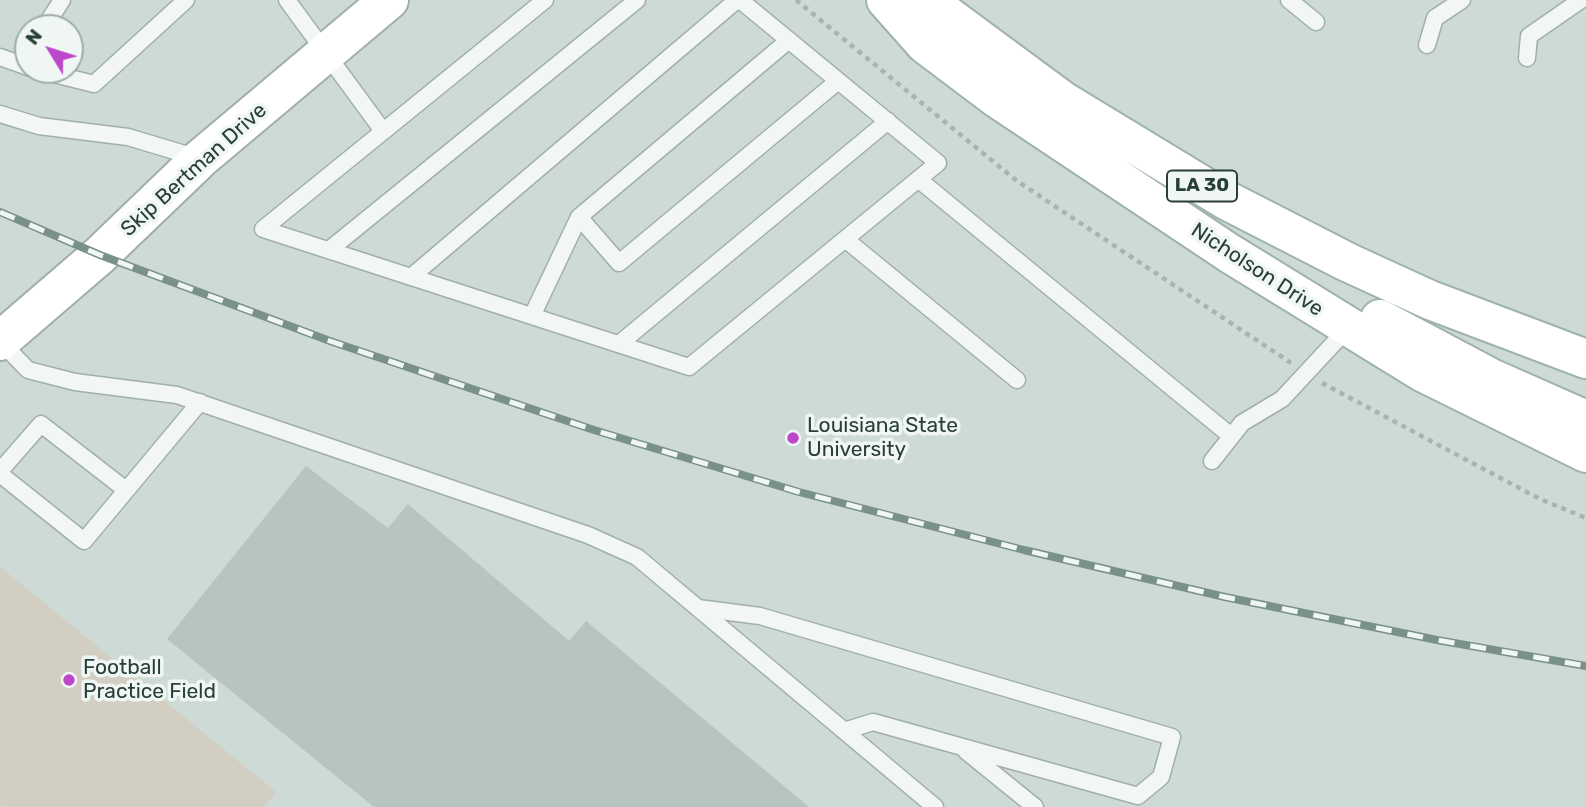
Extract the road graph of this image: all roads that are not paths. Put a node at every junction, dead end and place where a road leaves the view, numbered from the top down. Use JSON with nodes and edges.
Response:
{"nodes":[{"id":1,"x":186,"y":0,"type":"edge"},
{"id":2,"x":287,"y":0,"type":"edge"},
{"id":3,"x":389,"y":0,"type":"edge"},
{"id":4,"x":545,"y":0,"type":"edge"},
{"id":5,"x":637,"y":0,"type":"edge"},
{"id":6,"x":738,"y":0,"type":"edge"},
{"id":7,"x":886,"y":0,"type":"edge"},
{"id":8,"x":911,"y":0,"type":"edge"},
{"id":9,"x":1289,"y":0,"type":"edge"},
{"id":10,"x":1462,"y":0,"type":"edge"},
{"id":11,"x":1581,"y":0,"type":"edge"},
{"id":12,"x":1316,"y":22,"type":"dead end"},
{"id":13,"x":789,"y":40,"type":"junction"},
{"id":14,"x":1427,"y":45,"type":"dead end"},
{"id":15,"x":327,"y":54,"type":"junction"},
{"id":16,"x":1527,"y":58,"type":"dead end"},
{"id":17,"x":838,"y":81,"type":"junction"},
{"id":18,"x":84,"y":82,"type":"edge"},
{"id":19,"x":0,"y":114,"type":"edge"},
{"id":20,"x":888,"y":121,"type":"junction"},
{"id":21,"x":383,"y":131,"type":"junction"},
{"id":22,"x":200,"y":159,"type":"junction"},
{"id":23,"x":918,"y":179,"type":"junction"},
{"id":24,"x":579,"y":217,"type":"junction"},
{"id":25,"x":845,"y":239,"type":"junction"},
{"id":26,"x":329,"y":250,"type":"junction"},
{"id":27,"x":411,"y":276,"type":"junction"},
{"id":28,"x":1267,"y":276,"type":"junction"},
{"id":29,"x":532,"y":316,"type":"junction"},
{"id":30,"x":1348,"y":328,"type":"junction"},
{"id":31,"x":1515,"y":334,"type":"junction"},
{"id":32,"x":0,"y":341,"type":"edge"},
{"id":33,"x":1586,"y":342,"type":"edge"},
{"id":34,"x":619,"y":344,"type":"junction"},
{"id":35,"x":1586,"y":359,"type":"edge"},
{"id":36,"x":1017,"y":380,"type":"dead end"},
{"id":37,"x":200,"y":402,"type":"junction"},
{"id":38,"x":1586,"y":419,"type":"edge"},
{"id":39,"x":1231,"y":436,"type":"junction"},
{"id":40,"x":1586,"y":453,"type":"edge"},
{"id":41,"x":1212,"y":461,"type":"dead end"},
{"id":42,"x":0,"y":472,"type":"edge"},
{"id":43,"x":127,"y":489,"type":"junction"},
{"id":44,"x":698,"y":608,"type":"junction"},
{"id":45,"x":844,"y":731,"type":"junction"},
{"id":46,"x":962,"y":747,"type":"junction"},
{"id":47,"x":1138,"y":796,"type":"junction"},
{"id":48,"x":935,"y":807,"type":"edge"},
{"id":49,"x":1035,"y":807,"type":"edge"},
{"id":50,"x":1125,"y":807,"type":"edge"}],
"edges":[{"from":1,"to":18,"type":"lane"},
{"from":2,"to":15,"type":"lane"},
{"from":3,"to":15,"type":"main road","name":"Skip Bertman Drive"},
{"from":4,"to":21,"type":"lane"},
{"from":5,"to":26,"type":"lane"},
{"from":6,"to":13,"type":"lane"},
{"from":6,"to":27,"type":"lane"},
{"from":7,"to":28,"type":"main road","name":"Nicholson Drive","number":"LA 30"},
{"from":8,"to":31,"type":"main road","name":"Nicholson Drive","number":"LA 30"},
{"from":9,"to":12,"type":"lane"},
{"from":10,"to":14,"type":"lane"},
{"from":11,"to":16,"type":"lane"},
{"from":13,"to":17,"type":"lane"},
{"from":13,"to":24,"type":"lane"},
{"from":15,"to":21,"type":"lane"},
{"from":15,"to":22,"type":"main road","name":"Skip Bertman Drive"},
{"from":17,"to":20,"type":"lane"},
{"from":17,"to":24,"type":"lane"},
{"from":19,"to":22,"type":"lane"},
{"from":20,"to":23,"type":"lane"},
{"from":20,"to":34,"type":"lane"},
{"from":21,"to":26,"type":"lane"},
{"from":22,"to":32,"type":"main road","name":"Skip Bertman Drive"},
{"from":23,"to":25,"type":"lane"},
{"from":23,"to":39,"type":"lane"},
{"from":24,"to":29,"type":"lane"},
{"from":25,"to":34,"type":"lane"},
{"from":25,"to":36,"type":"lane"},
{"from":26,"to":27,"type":"lane"},
{"from":27,"to":29,"type":"lane"},
{"from":28,"to":30,"type":"main road","name":"Nicholson Drive","number":"LA 30"},
{"from":28,"to":38,"type":"main road"},
{"from":29,"to":34,"type":"lane"},
{"from":30,"to":39,"type":"lane"},
{"from":30,"to":40,"type":"main road","name":"Nicholson Drive","number":"LA 30"},
{"from":31,"to":33,"type":"main road"},
{"from":31,"to":35,"type":"main road","name":"Nicholson Drive","number":"LA 30"},
{"from":32,"to":37,"type":"lane"},
{"from":37,"to":43,"type":"lane"},
{"from":37,"to":44,"type":"lane"},
{"from":39,"to":41,"type":"lane"},
{"from":42,"to":43,"type":"lane"},
{"from":42,"to":43,"type":"lane"},
{"from":44,"to":45,"type":"lane"},
{"from":44,"to":47,"type":"lane"},
{"from":45,"to":46,"type":"lane"},
{"from":45,"to":48,"type":"lane"},
{"from":46,"to":47,"type":"lane"},
{"from":46,"to":49,"type":"lane"},
{"from":47,"to":50,"type":"lane"}]}
